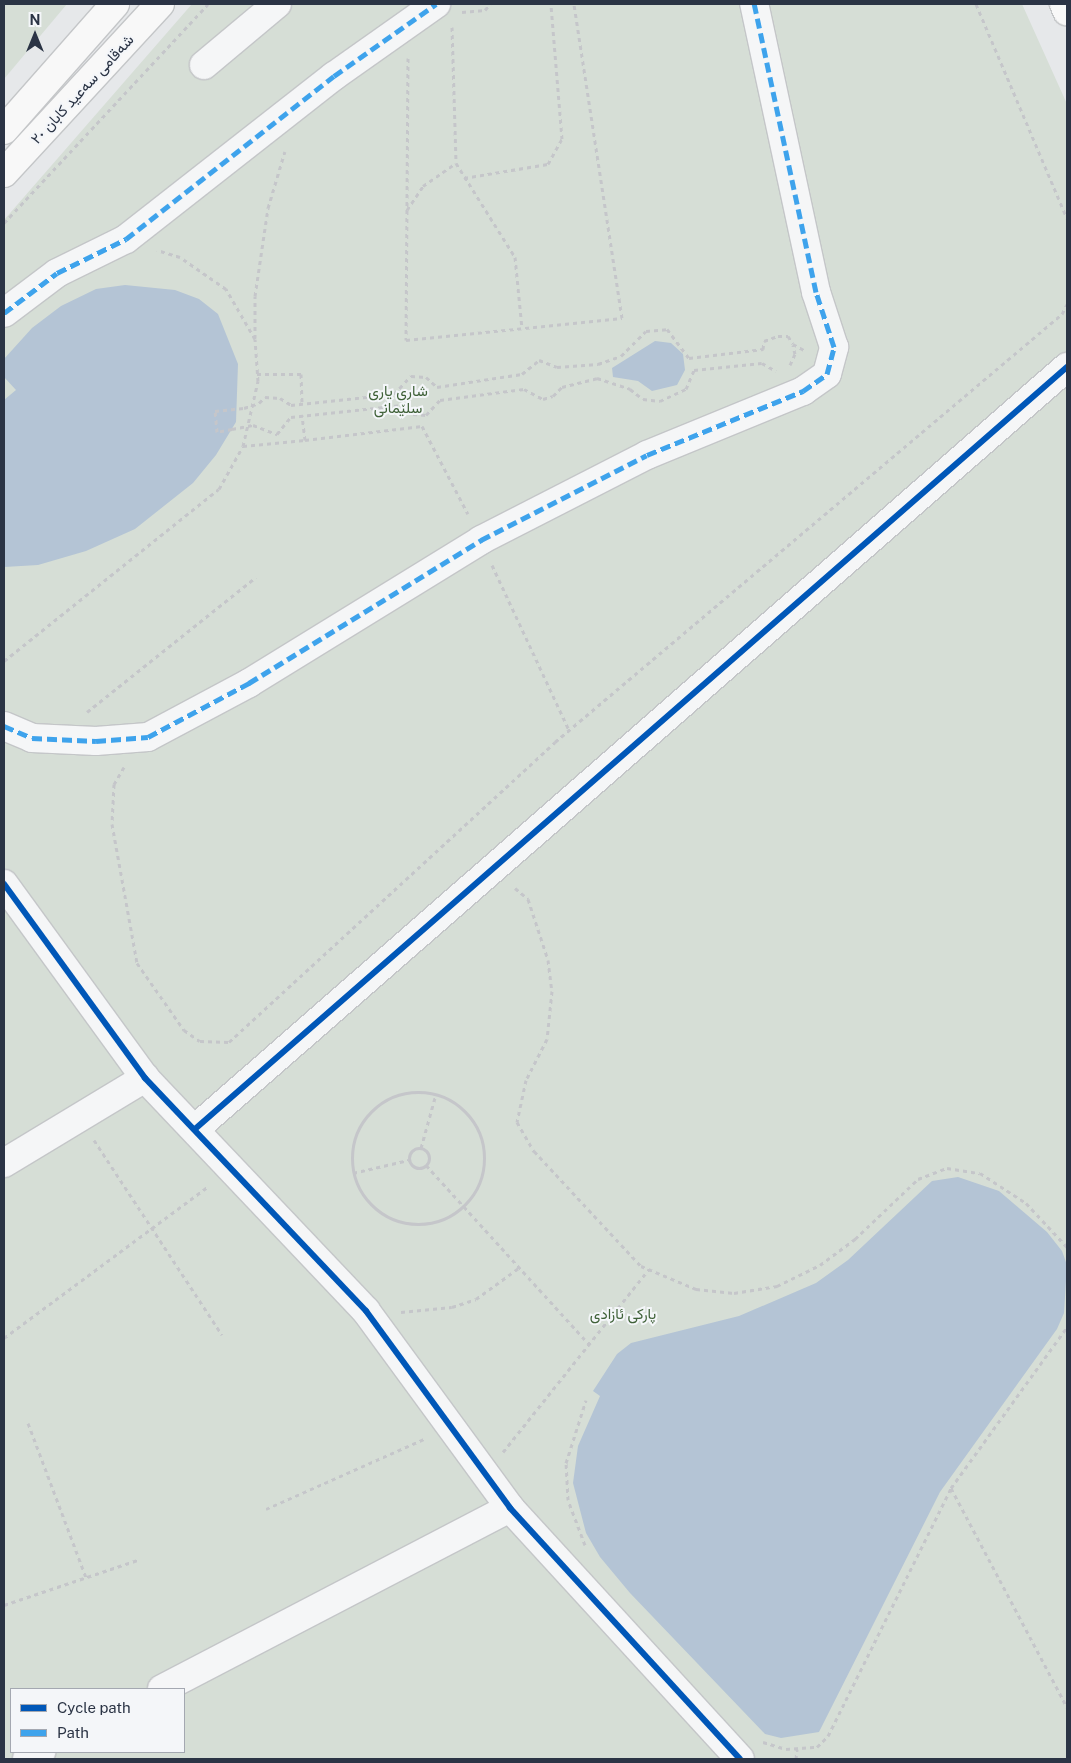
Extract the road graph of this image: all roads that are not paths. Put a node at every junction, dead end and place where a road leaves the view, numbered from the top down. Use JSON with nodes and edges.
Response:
{"nodes":[{"id":1,"x":115,"y":4,"type":"edge"},
{"id":2,"x":160,"y":4,"type":"edge"},
{"id":3,"x":276,"y":4,"type":"edge"},
{"id":4,"x":754,"y":4,"type":"edge"},
{"id":5,"x":1064,"y":4,"type":"edge"},
{"id":6,"x":1067,"y":11,"type":"edge"},
{"id":7,"x":447,"y":13,"type":"edge"},
{"id":8,"x":204,"y":65,"type":"dead end"},
{"id":9,"x":4,"y":130,"type":"edge"},
{"id":10,"x":4,"y":174,"type":"edge"},
{"id":11,"x":4,"y":313,"type":"edge"},
{"id":12,"x":1067,"y":367,"type":"edge"},
{"id":13,"x":4,"y":726,"type":"edge"},
{"id":14,"x":4,"y":884,"type":"edge"},
{"id":15,"x":145,"y":1078,"type":"junction"},
{"id":16,"x":195,"y":1129,"type":"junction"},
{"id":17,"x":4,"y":1164,"type":"edge"},
{"id":18,"x":510,"y":1508,"type":"junction"},
{"id":19,"x":164,"y":1688,"type":"edge"},
{"id":20,"x":39,"y":1753,"type":"edge"},
{"id":21,"x":27,"y":1759,"type":"edge"},
{"id":22,"x":740,"y":1759,"type":"edge"}],
"edges":[{"from":1,"to":9,"type":"main road","name":"شەقامی سەعید کابان ٢٠"},
{"from":2,"to":10,"type":"main road","name":"شەقامی سەعید کابان ٢٠"},
{"from":3,"to":8,"type":"street"},
{"from":4,"to":13,"type":"street"},
{"from":5,"to":6,"type":"main road"},
{"from":7,"to":11,"type":"street"},
{"from":12,"to":16,"type":"street"},
{"from":14,"to":15,"type":"street"},
{"from":15,"to":16,"type":"street"},
{"from":15,"to":17,"type":"street"},
{"from":16,"to":18,"type":"street"},
{"from":18,"to":19,"type":"street"},
{"from":18,"to":22,"type":"street"},
{"from":20,"to":21,"type":"street"}]}
